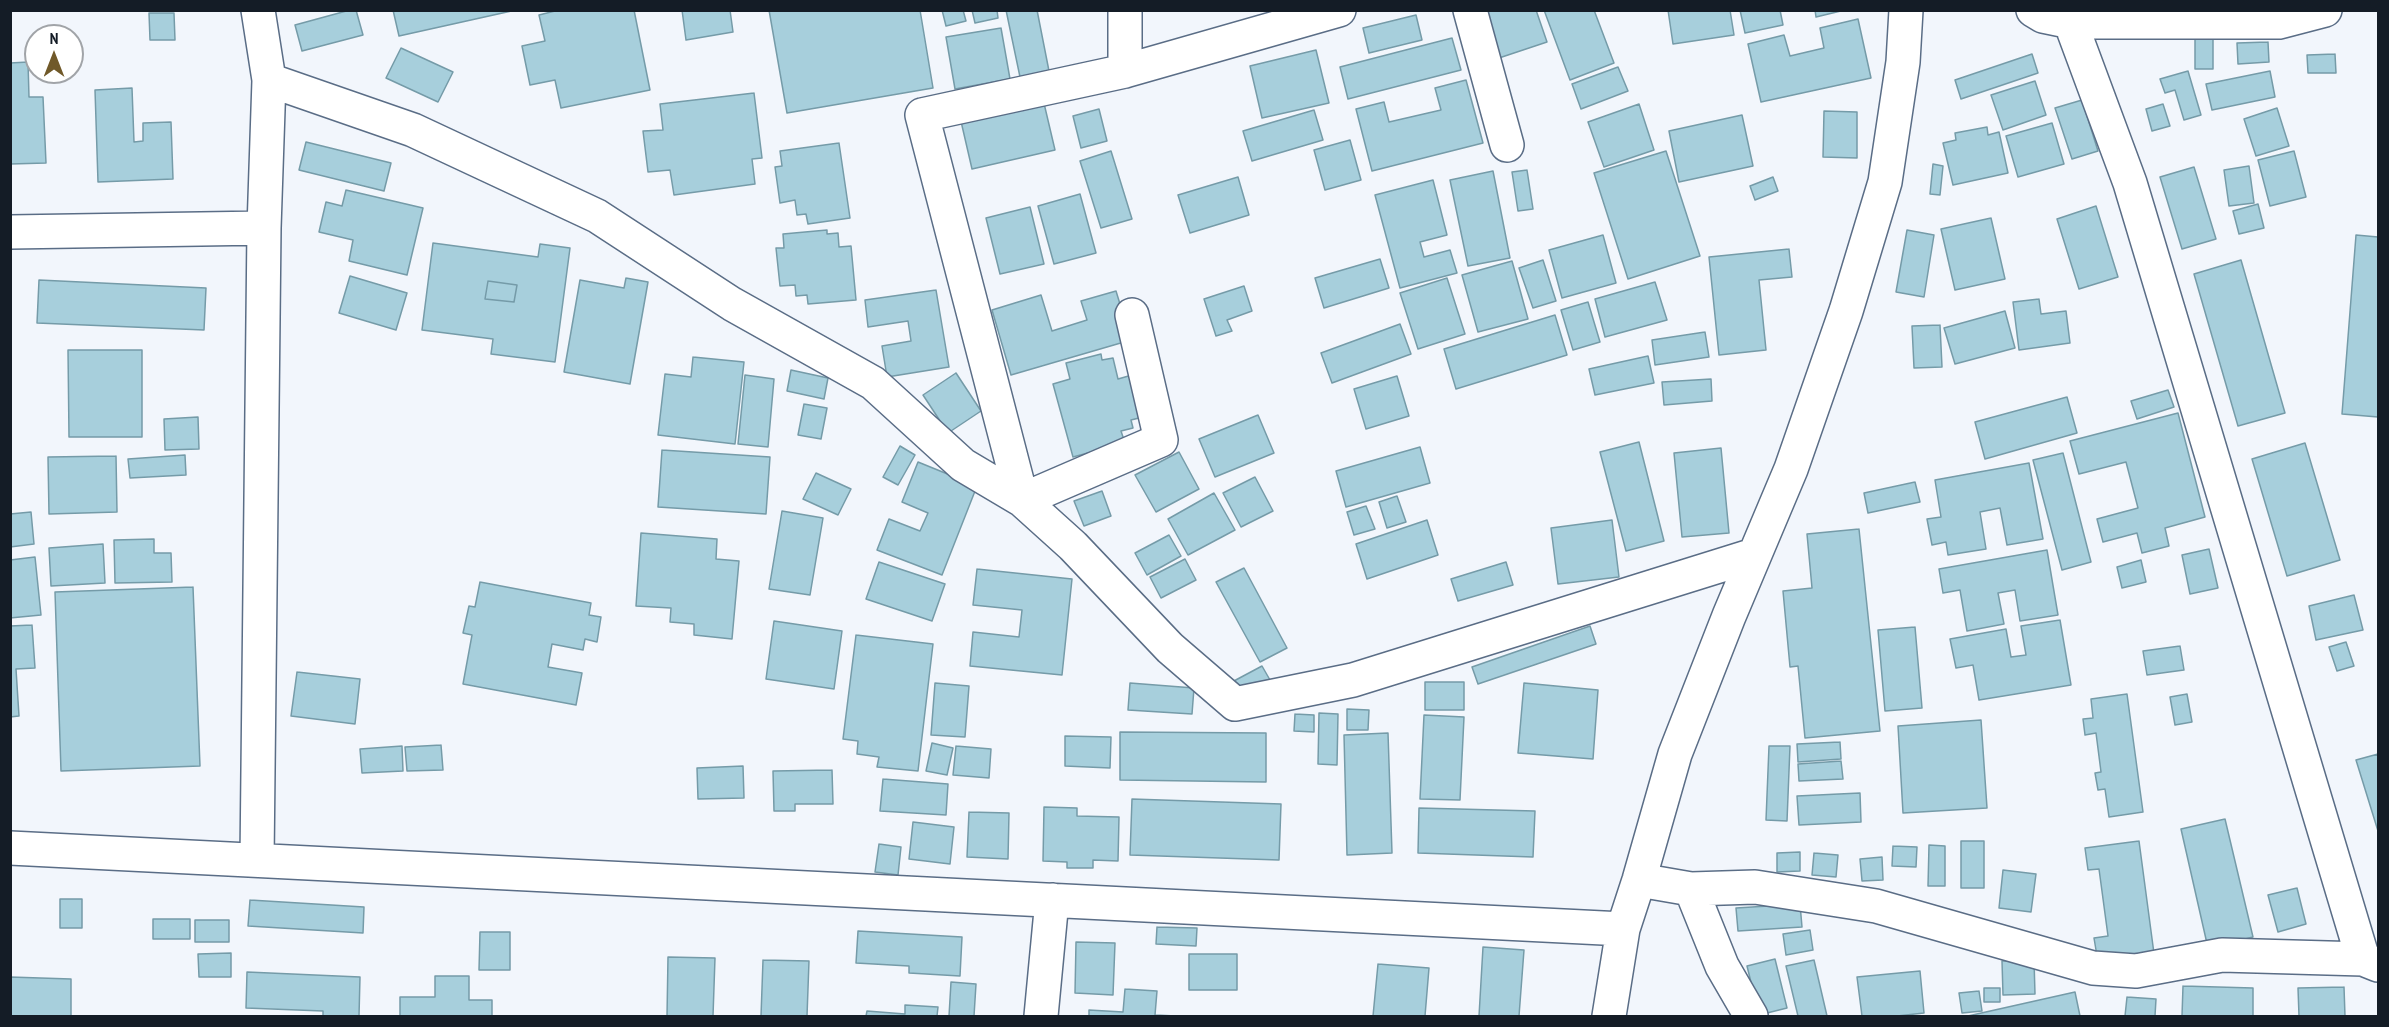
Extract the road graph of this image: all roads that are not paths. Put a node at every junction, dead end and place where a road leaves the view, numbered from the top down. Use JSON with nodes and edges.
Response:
{"nodes":[{"id":1,"x":258,"y":10,"type":"edge"},
{"id":2,"x":1125,"y":10,"type":"edge"},
{"id":3,"x":1339,"y":10,"type":"edge"},
{"id":4,"x":1470,"y":10,"type":"edge"},
{"id":5,"x":1906,"y":10,"type":"edge"},
{"id":6,"x":2033,"y":10,"type":"edge"},
{"id":7,"x":2325,"y":10,"type":"edge"},
{"id":8,"x":2072,"y":16,"type":"edge"},
{"id":9,"x":1125,"y":71,"type":"junction"},
{"id":10,"x":269,"y":81,"type":"junction"},
{"id":11,"x":1507,"y":145,"type":"dead end"},
{"id":12,"x":264,"y":228,"type":"junction"},
{"id":13,"x":10,"y":232,"type":"edge"},
{"id":14,"x":1132,"y":315,"type":"dead end"},
{"id":15,"x":1022,"y":500,"type":"junction"},
{"id":16,"x":1754,"y":555,"type":"junction"},
{"id":17,"x":10,"y":848,"type":"edge"},
{"id":18,"x":257,"y":861,"type":"junction"},
{"id":19,"x":1639,"y":880,"type":"junction"},
{"id":20,"x":1691,"y":889,"type":"junction"},
{"id":21,"x":1052,"y":900,"type":"junction"},
{"id":22,"x":1623,"y":929,"type":"junction"},
{"id":23,"x":2371,"y":962,"type":"edge"},
{"id":24,"x":1041,"y":1017,"type":"edge"},
{"id":25,"x":1608,"y":1017,"type":"edge"},
{"id":26,"x":1750,"y":1017,"type":"edge"}],
"edges":[{"from":1,"to":10,"type":"street"},
{"from":2,"to":9,"type":"street"},
{"from":3,"to":9,"type":"street"},
{"from":4,"to":11,"type":"street"},
{"from":5,"to":16,"type":"street"},
{"from":6,"to":8,"type":"street"},
{"from":7,"to":8,"type":"street"},
{"from":8,"to":23,"type":"street"},
{"from":9,"to":15,"type":"street"},
{"from":10,"to":12,"type":"street"},
{"from":10,"to":15,"type":"street"},
{"from":12,"to":13,"type":"street"},
{"from":12,"to":18,"type":"street"},
{"from":14,"to":15,"type":"street"},
{"from":15,"to":16,"type":"street"},
{"from":16,"to":19,"type":"street"},
{"from":17,"to":18,"type":"street"},
{"from":18,"to":21,"type":"street"},
{"from":19,"to":20,"type":"street"},
{"from":19,"to":22,"type":"street"},
{"from":20,"to":23,"type":"street"},
{"from":20,"to":26,"type":"street"},
{"from":21,"to":22,"type":"street"},
{"from":21,"to":24,"type":"street"},
{"from":22,"to":25,"type":"street"}]}
